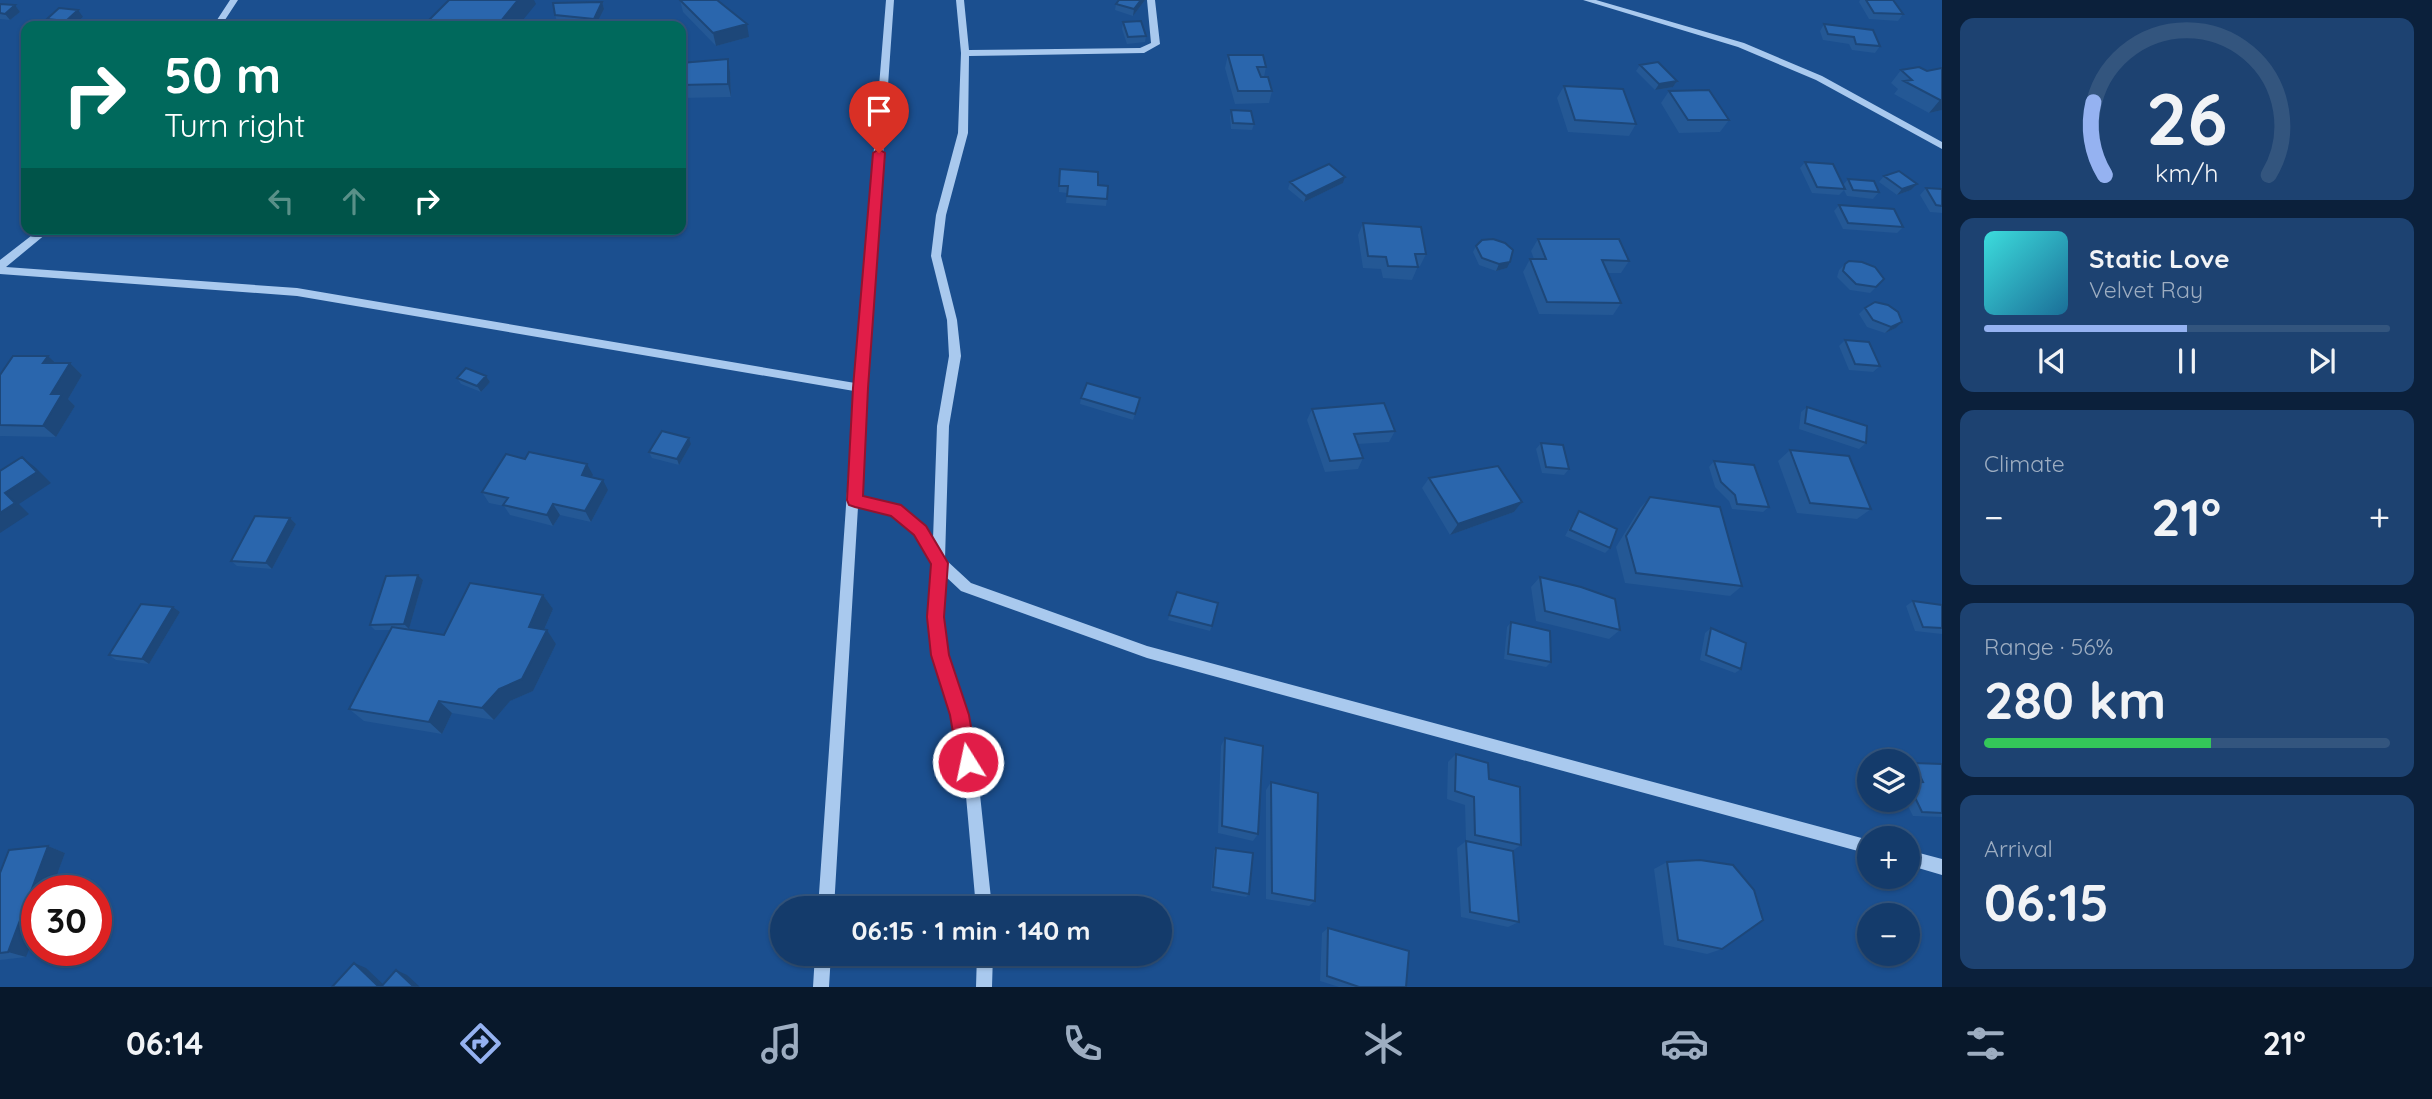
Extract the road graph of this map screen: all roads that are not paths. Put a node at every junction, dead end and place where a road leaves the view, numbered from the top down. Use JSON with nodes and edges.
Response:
{"nodes":[{"id":1,"x":234,"y":0,"type":"edge"},
{"id":2,"x":890,"y":0,"type":"edge"},
{"id":3,"x":960,"y":0,"type":"edge"},
{"id":4,"x":1151,"y":0,"type":"edge"},
{"id":5,"x":1587,"y":0,"type":"edge"},
{"id":6,"x":220,"y":21,"type":"edge"},
{"id":7,"x":965,"y":53,"type":"junction"},
{"id":8,"x":1942,"y":146,"type":"edge"},
{"id":9,"x":40,"y":235,"type":"edge"},
{"id":10,"x":0,"y":268,"type":"edge"},
{"id":11,"x":860,"y":388,"type":"junction"},
{"id":12,"x":855,"y":500,"type":"junction"},
{"id":13,"x":940,"y":563,"type":"junction"},
{"id":14,"x":1857,"y":844,"type":"edge"},
{"id":15,"x":1920,"y":861,"type":"edge"},
{"id":16,"x":1942,"y":867,"type":"edge"},
{"id":17,"x":827,"y":896,"type":"edge"},
{"id":18,"x":983,"y":896,"type":"edge"},
{"id":19,"x":822,"y":966,"type":"edge"},
{"id":20,"x":985,"y":966,"type":"edge"},
{"id":21,"x":821,"y":987,"type":"edge"},
{"id":22,"x":984,"y":987,"type":"edge"}],
"edges":[{"from":1,"to":6,"type":"street"},
{"from":2,"to":11,"type":"street"},
{"from":3,"to":7,"type":"street"},
{"from":4,"to":7,"type":"street"},
{"from":5,"to":8,"type":"street"},
{"from":7,"to":13,"type":"street"},
{"from":9,"to":10,"type":"street"},
{"from":10,"to":11,"type":"street"},
{"from":11,"to":12,"type":"street"},
{"from":12,"to":13,"type":"street"},
{"from":12,"to":17,"type":"street"},
{"from":13,"to":14,"type":"street"},
{"from":13,"to":18,"type":"street"},
{"from":15,"to":16,"type":"street"},
{"from":19,"to":21,"type":"street"},
{"from":20,"to":22,"type":"street"}]}
